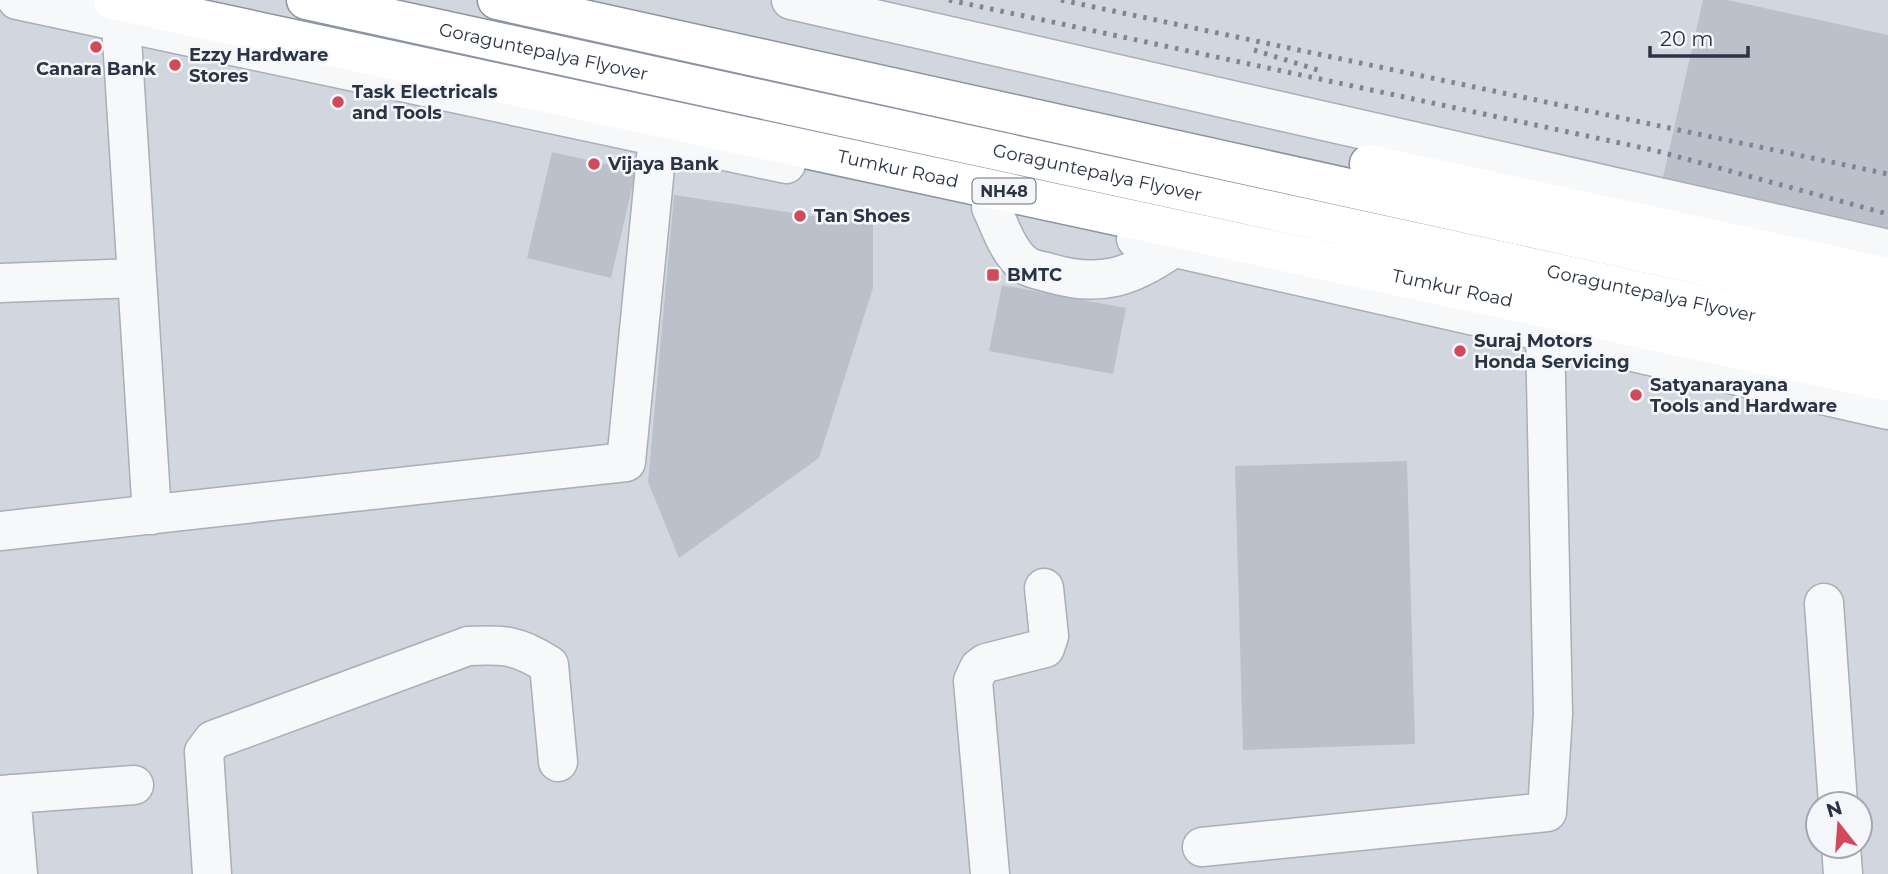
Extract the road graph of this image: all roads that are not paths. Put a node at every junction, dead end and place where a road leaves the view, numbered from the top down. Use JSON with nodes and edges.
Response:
{"nodes":[{"id":1,"x":17,"y":0,"type":"edge"},
{"id":2,"x":306,"y":0,"type":"edge"},
{"id":3,"x":497,"y":0,"type":"edge"},
{"id":4,"x":614,"y":0,"type":"edge"},
{"id":5,"x":791,"y":0,"type":"edge"},
{"id":6,"x":117,"y":11,"type":"edge"},
{"id":7,"x":658,"y":137,"type":"junction"},
{"id":8,"x":991,"y":208,"type":"junction"},
{"id":9,"x":1173,"y":248,"type":"junction"},
{"id":10,"x":1888,"y":249,"type":"edge"},
{"id":11,"x":1888,"y":277,"type":"edge"},
{"id":12,"x":136,"y":278,"type":"junction"},
{"id":13,"x":0,"y":283,"type":"edge"},
{"id":14,"x":1888,"y":307,"type":"edge"},
{"id":15,"x":1545,"y":332,"type":"junction"},
{"id":16,"x":1888,"y":345,"type":"edge"},
{"id":17,"x":1888,"y":382,"type":"edge"},
{"id":18,"x":1888,"y":410,"type":"edge"},
{"id":19,"x":152,"y":514,"type":"junction"},
{"id":20,"x":0,"y":531,"type":"edge"},
{"id":21,"x":1044,"y":588,"type":"dead end"},
{"id":22,"x":1824,"y":603,"type":"dead end"},
{"id":23,"x":558,"y":762,"type":"dead end"},
{"id":24,"x":134,"y":785,"type":"dead end"},
{"id":25,"x":1837,"y":790,"type":"edge"},
{"id":26,"x":6,"y":795,"type":"edge"},
{"id":27,"x":1202,"y":847,"type":"dead end"},
{"id":28,"x":18,"y":874,"type":"edge"},
{"id":29,"x":212,"y":874,"type":"edge"},
{"id":30,"x":990,"y":874,"type":"edge"}],
"edges":[{"from":1,"to":6,"type":"street"},
{"from":2,"to":16,"type":"highway","name":"Goraguntepalya Flyover"},
{"from":3,"to":14,"type":"highway","name":"Goraguntepalya Flyover"},
{"from":4,"to":11,"type":"highway"},
{"from":5,"to":10,"type":"street"},
{"from":6,"to":7,"type":"street"},
{"from":6,"to":12,"type":"street"},
{"from":6,"to":17,"type":"highway","name":"Tumkur Road","number":"NH48"},
{"from":7,"to":8,"type":"street"},
{"from":7,"to":19,"type":"street"},
{"from":8,"to":9,"type":"street"},
{"from":8,"to":9,"type":"street"},
{"from":9,"to":15,"type":"street"},
{"from":12,"to":13,"type":"street"},
{"from":12,"to":19,"type":"street"},
{"from":15,"to":18,"type":"street"},
{"from":15,"to":27,"type":"street"},
{"from":19,"to":20,"type":"street"},
{"from":21,"to":30,"type":"street"},
{"from":22,"to":25,"type":"street"},
{"from":23,"to":29,"type":"street"},
{"from":24,"to":26,"type":"street"},
{"from":26,"to":28,"type":"street"}]}
